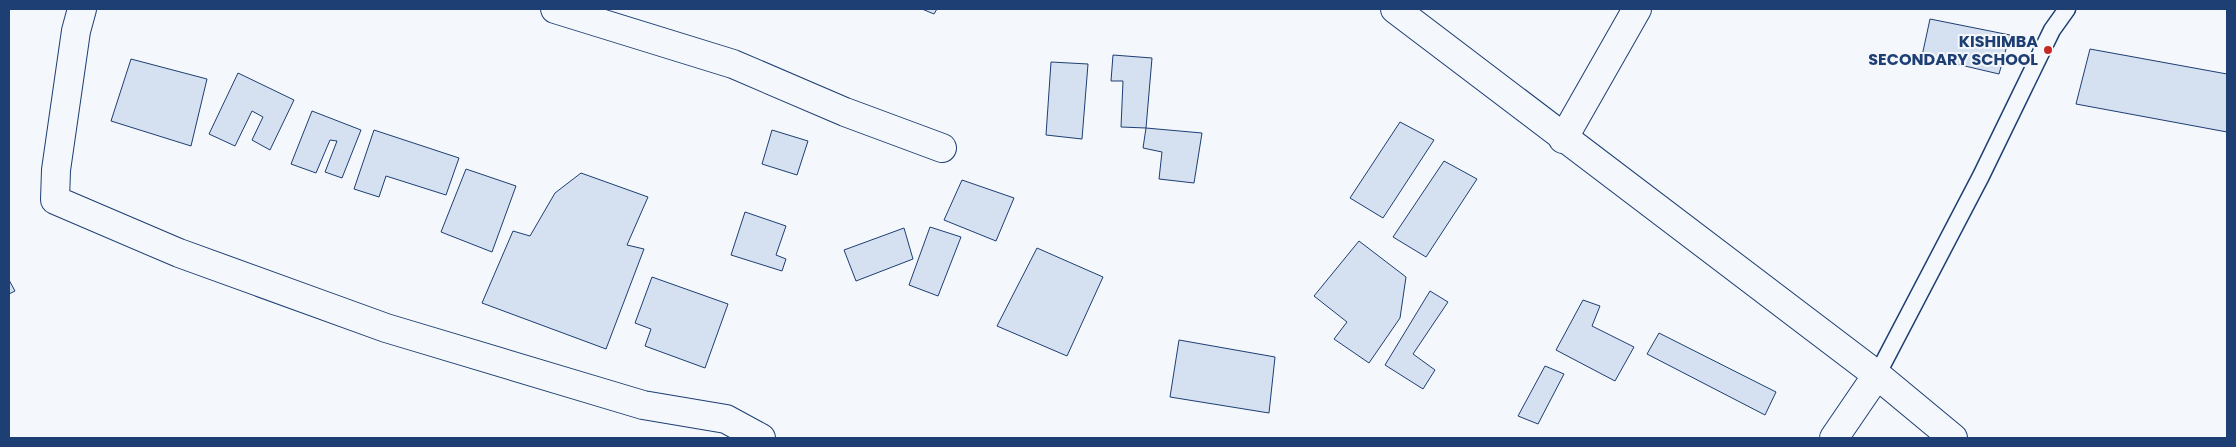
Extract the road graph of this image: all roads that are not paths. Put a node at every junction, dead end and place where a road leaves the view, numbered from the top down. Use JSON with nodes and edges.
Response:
{"nodes":[{"id":1,"x":82,"y":9,"type":"edge"},
{"id":2,"x":555,"y":9,"type":"edge"},
{"id":3,"x":1395,"y":9,"type":"edge"},
{"id":4,"x":1637,"y":9,"type":"edge"},
{"id":5,"x":2067,"y":9,"type":"edge"},
{"id":6,"x":1563,"y":138,"type":"junction"},
{"id":7,"x":942,"y":148,"type":"dead end"},
{"id":8,"x":1877,"y":375,"type":"junction"},
{"id":9,"x":761,"y":438,"type":"edge"},
{"id":10,"x":1834,"y":438,"type":"edge"},
{"id":11,"x":1953,"y":438,"type":"edge"}],
"edges":[{"from":1,"to":9,"type":"street"},
{"from":2,"to":7,"type":"street"},
{"from":3,"to":6,"type":"street"},
{"from":4,"to":6,"type":"street"},
{"from":5,"to":8,"type":"lane"},
{"from":6,"to":8,"type":"street"},
{"from":8,"to":10,"type":"street"},
{"from":8,"to":11,"type":"street"}]}
